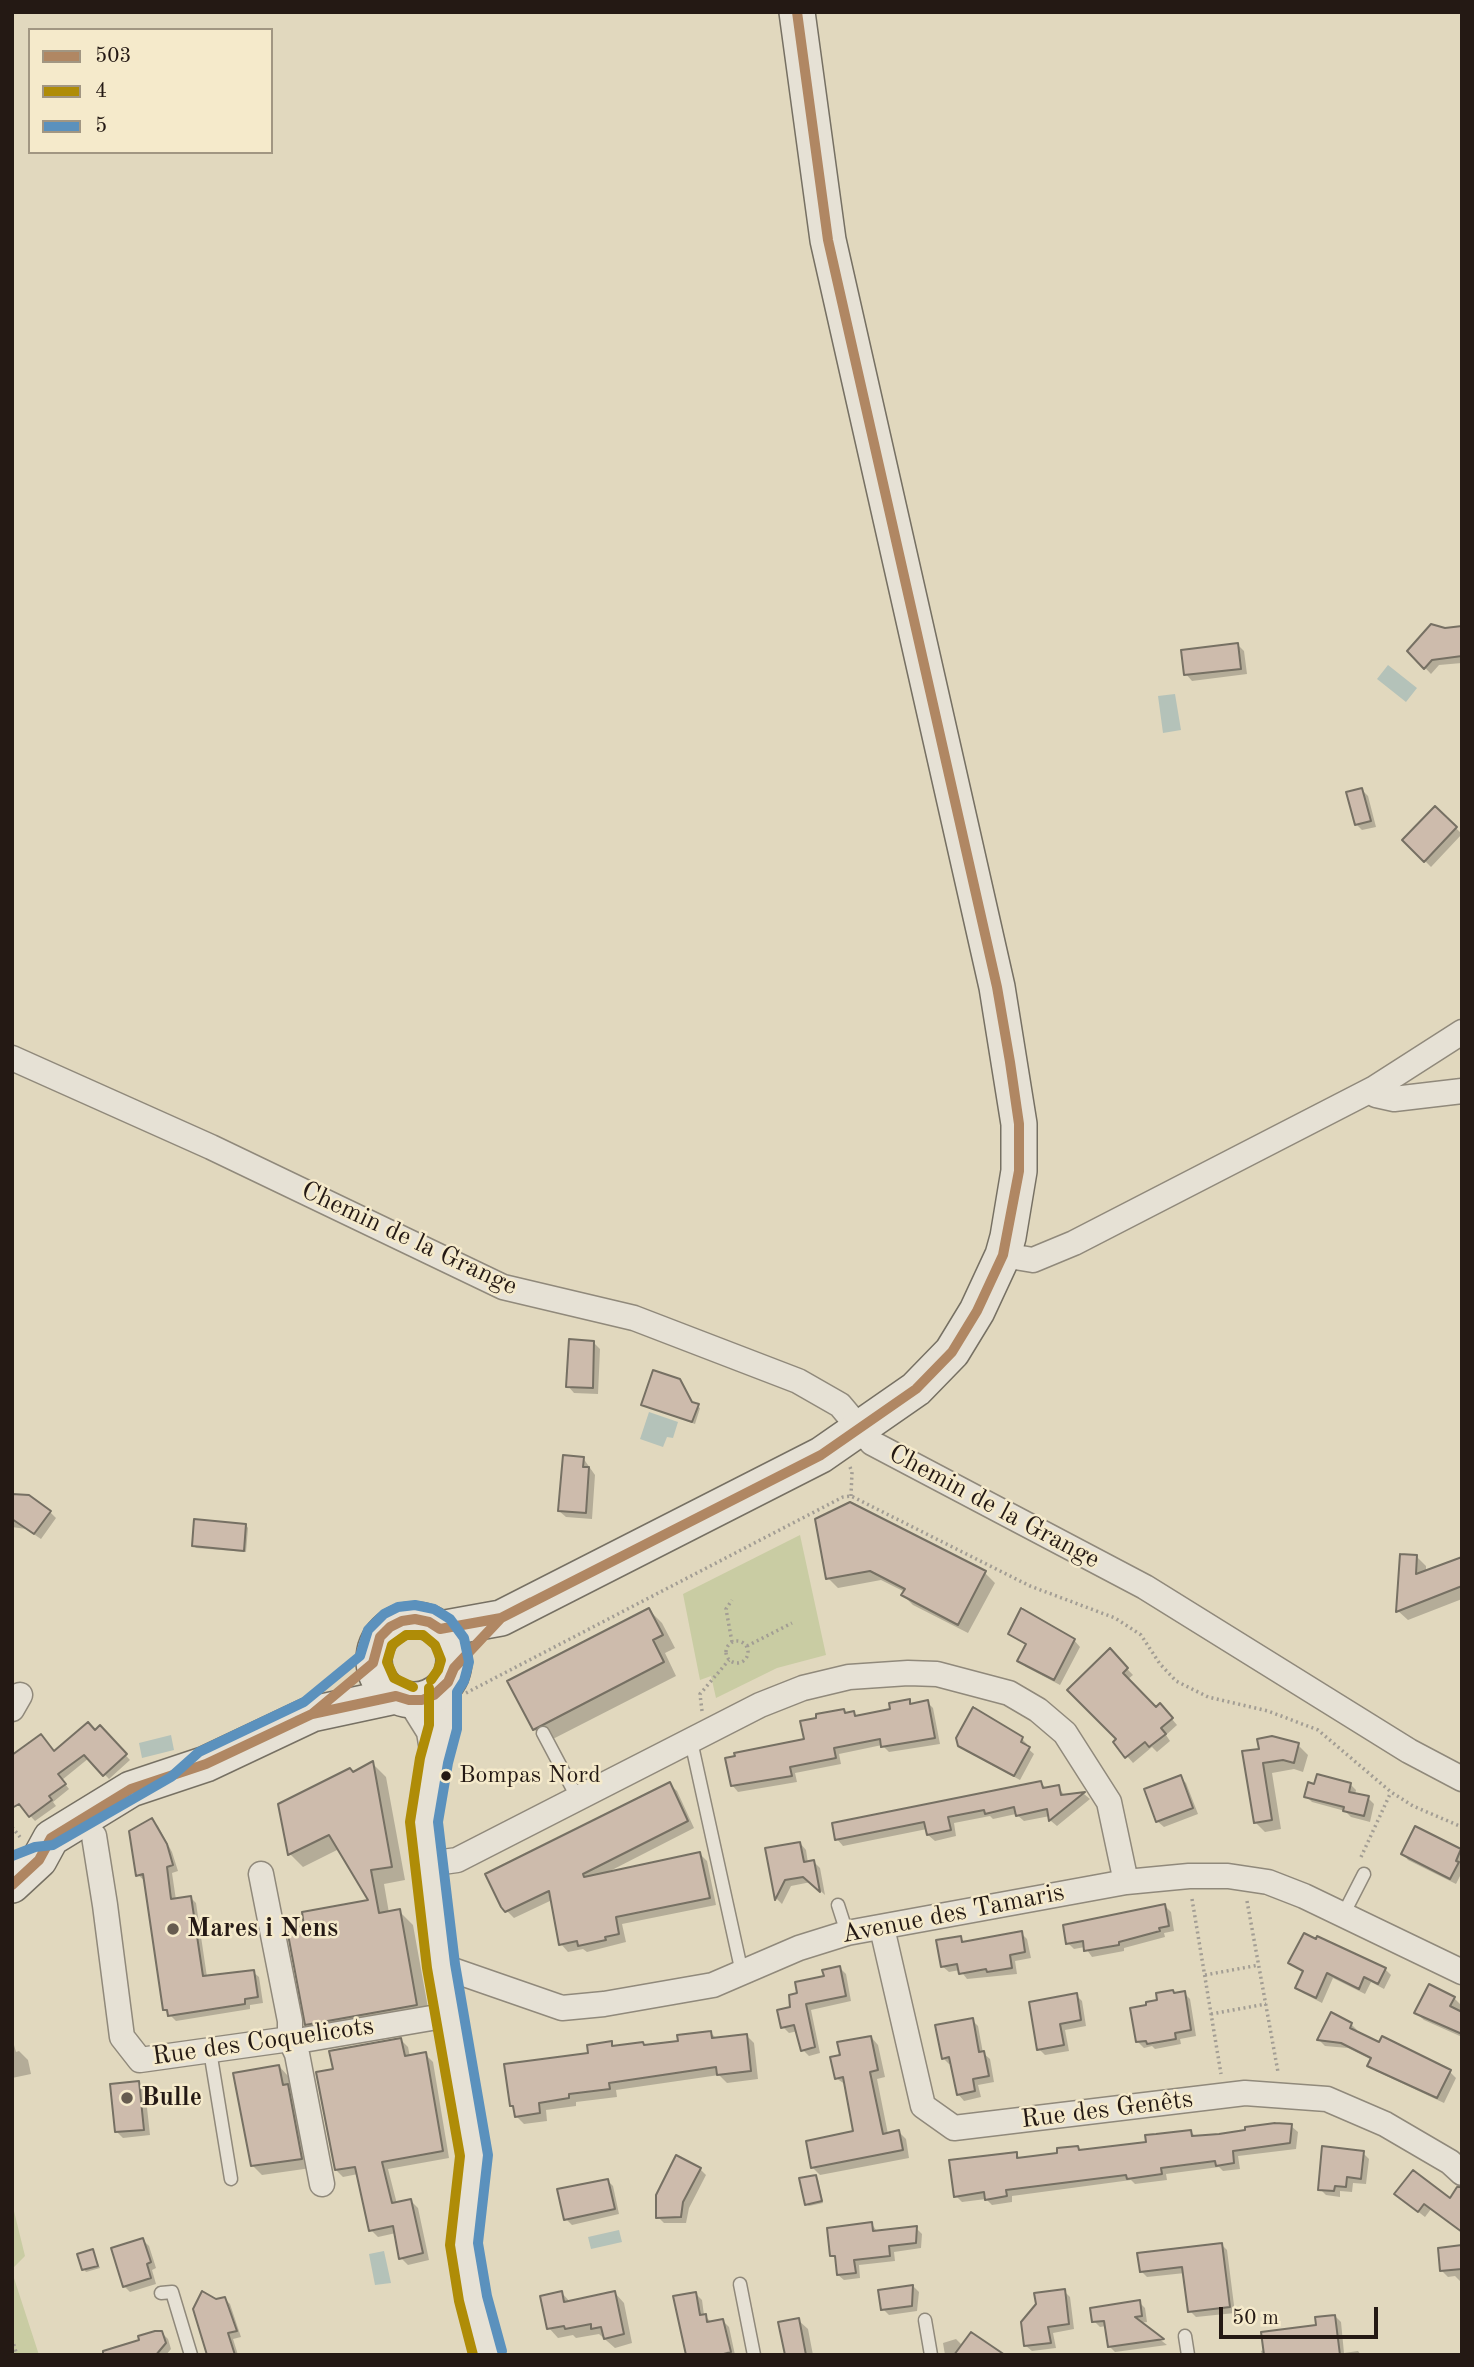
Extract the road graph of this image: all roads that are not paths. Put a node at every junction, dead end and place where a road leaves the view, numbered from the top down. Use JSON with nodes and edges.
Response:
{"nodes":[{"id":1,"x":797,"y":12,"type":"edge"},
{"id":2,"x":1462,"y":1032,"type":"edge"},
{"id":3,"x":12,"y":1058,"type":"edge"},
{"id":4,"x":1373,"y":1089,"type":"junction"},
{"id":5,"x":1462,"y":1091,"type":"edge"},
{"id":6,"x":1003,"y":1255,"type":"junction"},
{"id":7,"x":859,"y":1427,"type":"junction"},
{"id":8,"x":500,"y":1618,"type":"junction"},
{"id":9,"x":440,"y":1629,"type":"junction"},
{"id":10,"x":373,"y":1662,"type":"junction"},
{"id":11,"x":449,"y":1678,"type":"junction"},
{"id":12,"x":402,"y":1698,"type":"junction"},
{"id":13,"x":312,"y":1714,"type":"junction"},
{"id":14,"x":543,"y":1733,"type":"dead end"},
{"id":15,"x":699,"y":1737,"type":"junction"},
{"id":16,"x":433,"y":1760,"type":"junction"},
{"id":17,"x":206,"y":1764,"type":"junction"},
{"id":18,"x":1462,"y":1779,"type":"edge"},
{"id":19,"x":578,"y":1799,"type":"junction"},
{"id":20,"x":93,"y":1836,"type":"junction"},
{"id":21,"x":428,"y":1864,"type":"junction"},
{"id":22,"x":25,"y":1865,"type":"edge"},
{"id":23,"x":261,"y":1874,"type":"dead end"},
{"id":24,"x":1364,"y":1874,"type":"road end"},
{"id":25,"x":1126,"y":1882,"type":"junction"},
{"id":26,"x":12,"y":1885,"type":"edge"},
{"id":27,"x":838,"y":1905,"type":"dead end"},
{"id":28,"x":1343,"y":1915,"type":"junction"},
{"id":29,"x":882,"y":1927,"type":"junction"},
{"id":30,"x":847,"y":1933,"type":"junction"},
{"id":31,"x":441,"y":1966,"type":"junction"},
{"id":32,"x":1462,"y":1972,"type":"edge"},
{"id":33,"x":742,"y":1973,"type":"junction"},
{"id":34,"x":449,"y":2015,"type":"junction"},
{"id":35,"x":290,"y":2039,"type":"junction"},
{"id":36,"x":210,"y":2051,"type":"junction"},
{"id":37,"x":1462,"y":2172,"type":"edge"},
{"id":38,"x":231,"y":2179,"type":"dead end"},
{"id":39,"x":322,"y":2184,"type":"dead end"},
{"id":40,"x":740,"y":2284,"type":"dead end"},
{"id":41,"x":161,"y":2293,"type":"dead end"},
{"id":42,"x":925,"y":2320,"type":"dead end"},
{"id":43,"x":1185,"y":2336,"type":"dead end"},
{"id":44,"x":191,"y":2355,"type":"edge"},
{"id":45,"x":488,"y":2355,"type":"edge"},
{"id":46,"x":754,"y":2355,"type":"edge"},
{"id":47,"x":931,"y":2355,"type":"edge"},
{"id":48,"x":1188,"y":2355,"type":"edge"}],
"edges":[{"from":1,"to":6,"type":"main road"},
{"from":2,"to":4,"type":"street"},
{"from":3,"to":7,"type":"street","name":"Chemin de la Grange"},
{"from":4,"to":5,"type":"street"},
{"from":4,"to":6,"type":"street"},
{"from":6,"to":7,"type":"main road"},
{"from":7,"to":8,"type":"main road"},
{"from":7,"to":18,"type":"street","name":"Chemin de la Grange"},
{"from":8,"to":9,"type":"main road"},
{"from":8,"to":11,"type":"main road"},
{"from":9,"to":10,"type":"main road"},
{"from":9,"to":11,"type":"main road"},
{"from":10,"to":12,"type":"main road"},
{"from":10,"to":13,"type":"main road"},
{"from":11,"to":12,"type":"main road"},
{"from":11,"to":16,"type":"street"},
{"from":12,"to":13,"type":"main road"},
{"from":12,"to":16,"type":"street"},
{"from":13,"to":17,"type":"main road"},
{"from":14,"to":19,"type":"lane"},
{"from":15,"to":19,"type":"street"},
{"from":15,"to":25,"type":"street"},
{"from":15,"to":33,"type":"lane"},
{"from":16,"to":21,"type":"street"},
{"from":17,"to":20,"type":"main road"},
{"from":17,"to":22,"type":"main road"},
{"from":19,"to":21,"type":"street"},
{"from":20,"to":22,"type":"main road"},
{"from":20,"to":36,"type":"street","name":"Rue des Coquelicots"},
{"from":21,"to":31,"type":"street"},
{"from":22,"to":26,"type":"main road"},
{"from":23,"to":35,"type":"street"},
{"from":24,"to":28,"type":"lane"},
{"from":25,"to":28,"type":"street","name":"Avenue des Tamaris"},
{"from":25,"to":29,"type":"street","name":"Avenue des Tamaris"},
{"from":27,"to":30,"type":"lane"},
{"from":28,"to":32,"type":"street","name":"Avenue des Tamaris"},
{"from":29,"to":30,"type":"street","name":"Avenue des Tamaris"},
{"from":29,"to":37,"type":"street","name":"Rue des Genêts"},
{"from":30,"to":33,"type":"street","name":"Avenue des Tamaris"},
{"from":31,"to":33,"type":"street","name":"Avenue des Tamaris"},
{"from":31,"to":34,"type":"street"},
{"from":34,"to":35,"type":"street","name":"Rue des Coquelicots"},
{"from":34,"to":45,"type":"street"},
{"from":35,"to":36,"type":"street","name":"Rue des Coquelicots"},
{"from":35,"to":39,"type":"street"},
{"from":36,"to":38,"type":"lane"},
{"from":40,"to":46,"type":"lane"},
{"from":41,"to":44,"type":"lane"},
{"from":42,"to":47,"type":"lane"},
{"from":43,"to":48,"type":"lane"}]}
